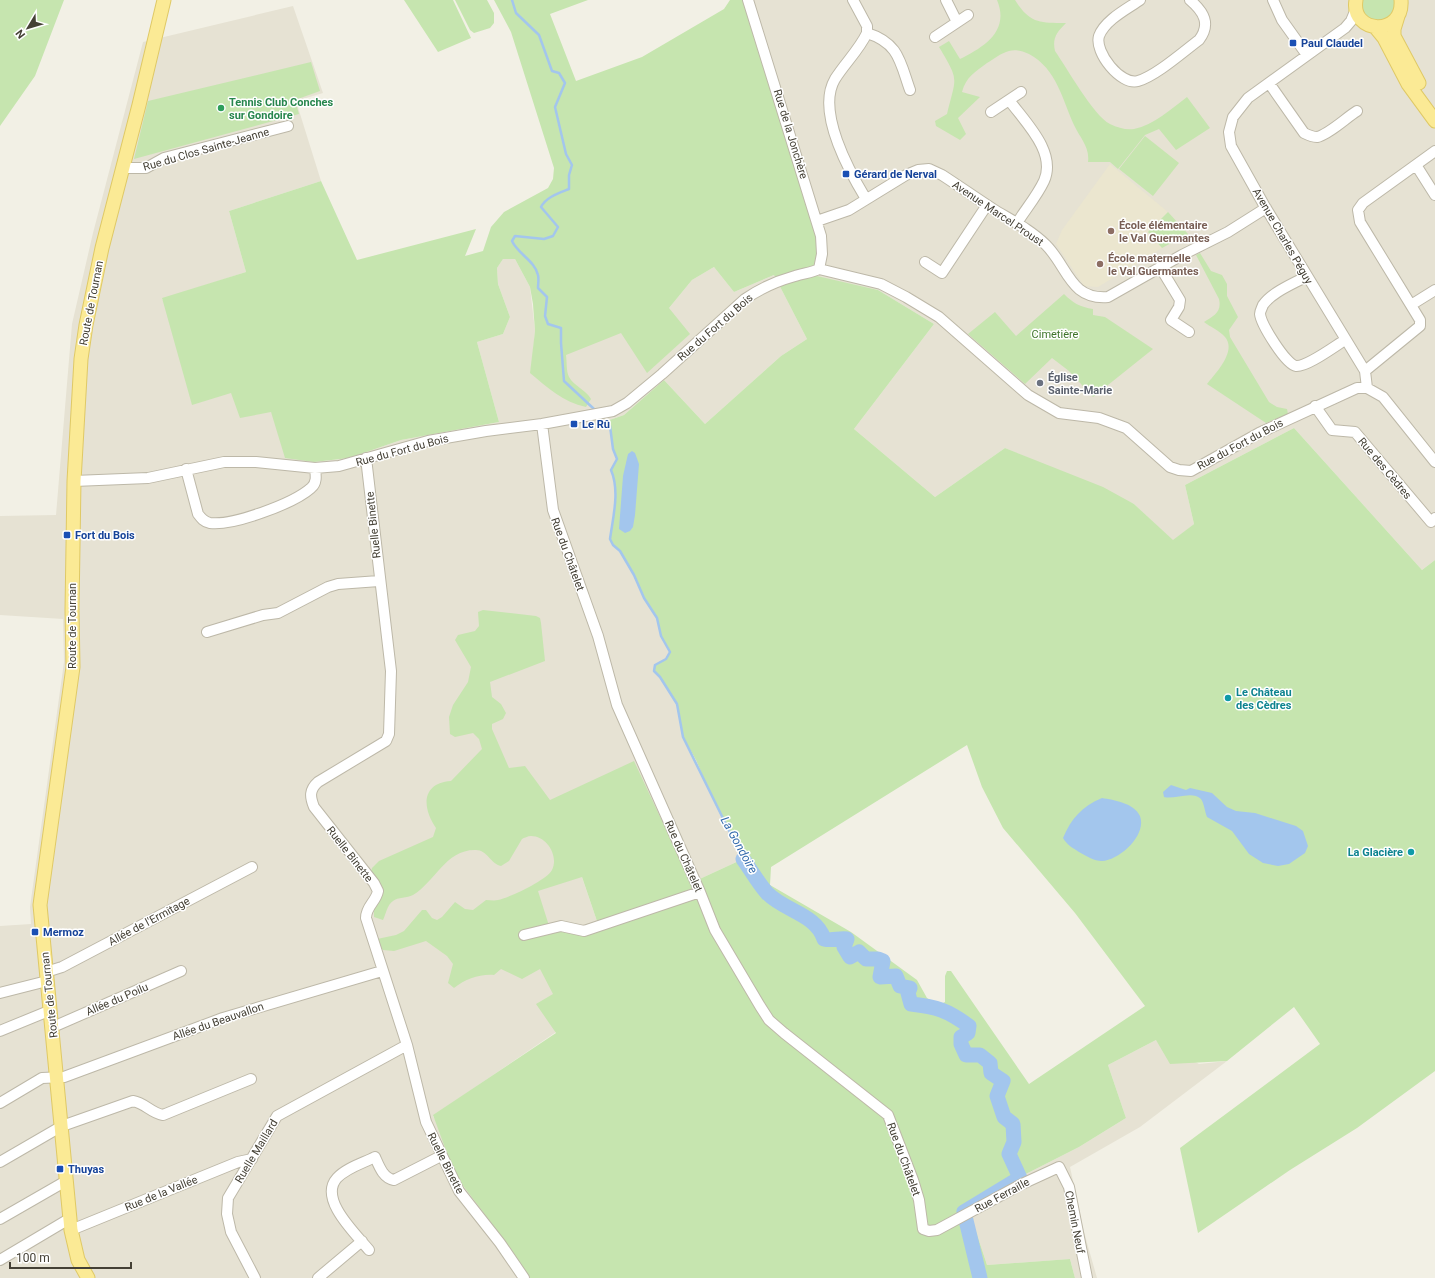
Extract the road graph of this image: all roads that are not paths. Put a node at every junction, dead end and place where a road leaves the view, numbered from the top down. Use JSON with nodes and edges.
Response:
{"nodes":[{"id":1,"x":164,"y":0,"type":"edge"},
{"id":2,"x":748,"y":0,"type":"edge"},
{"id":3,"x":853,"y":0,"type":"edge"},
{"id":4,"x":946,"y":0,"type":"edge"},
{"id":5,"x":1140,"y":0,"type":"edge"},
{"id":6,"x":1190,"y":0,"type":"edge"},
{"id":7,"x":1273,"y":0,"type":"edge"},
{"id":8,"x":1401,"y":0,"type":"edge"},
{"id":9,"x":1356,"y":4,"type":"edge"},
{"id":10,"x":968,"y":15,"type":"dead end"},
{"id":11,"x":1398,"y":16,"type":"junction"},
{"id":12,"x":957,"y":22,"type":"junction"},
{"id":13,"x":1372,"y":26,"type":"junction"},
{"id":14,"x":1345,"y":28,"type":"junction"},
{"id":15,"x":867,"y":33,"type":"junction"},
{"id":16,"x":935,"y":37,"type":"dead end"},
{"id":17,"x":1307,"y":55,"type":"junction"},
{"id":18,"x":1269,"y":83,"type":"junction"},
{"id":19,"x":910,"y":90,"type":"dead end"},
{"id":20,"x":1021,"y":92,"type":"dead end"},
{"id":21,"x":1009,"y":100,"type":"junction"},
{"id":22,"x":1435,"y":106,"type":"edge"},
{"id":23,"x":1357,"y":111,"type":"dead end"},
{"id":24,"x":991,"y":112,"type":"dead end"},
{"id":25,"x":1435,"y":121,"type":"edge"},
{"id":26,"x":288,"y":126,"type":"dead end"},
{"id":27,"x":1435,"y":151,"type":"edge"},
{"id":28,"x":1416,"y":165,"type":"junction"},
{"id":29,"x":124,"y":168,"type":"junction"},
{"id":30,"x":1435,"y":195,"type":"edge"},
{"id":31,"x":866,"y":199,"type":"junction"},
{"id":32,"x":987,"y":205,"type":"junction"},
{"id":33,"x":1266,"y":208,"type":"junction"},
{"id":34,"x":817,"y":221,"type":"junction"},
{"id":35,"x":1016,"y":223,"type":"junction"},
{"id":36,"x":925,"y":262,"type":"dead end"},
{"id":37,"x":1160,"y":267,"type":"junction"},
{"id":38,"x":819,"y":269,"type":"junction"},
{"id":39,"x":1306,"y":276,"type":"junction"},
{"id":40,"x":1435,"y":290,"type":"edge"},
{"id":41,"x":1411,"y":305,"type":"junction"},
{"id":42,"x":1189,"y":332,"type":"dead end"},
{"id":43,"x":1345,"y":340,"type":"junction"},
{"id":44,"x":1365,"y":372,"type":"junction"},
{"id":45,"x":1367,"y":388,"type":"junction"},
{"id":46,"x":1315,"y":406,"type":"junction"},
{"id":47,"x":542,"y":424,"type":"junction"},
{"id":48,"x":366,"y":458,"type":"junction"},
{"id":49,"x":1435,"y":462,"type":"edge"},
{"id":50,"x":315,"y":468,"type":"junction"},
{"id":51,"x":186,"y":469,"type":"junction"},
{"id":52,"x":74,"y":481,"type":"junction"},
{"id":53,"x":1435,"y":518,"type":"edge"},
{"id":54,"x":379,"y":581,"type":"junction"},
{"id":55,"x":207,"y":632,"type":"dead end"},
{"id":56,"x":252,"y":867,"type":"dead end"},
{"id":57,"x":700,"y":892,"type":"junction"},
{"id":58,"x":524,"y":935,"type":"dead end"},
{"id":59,"x":181,"y":971,"type":"dead end"},
{"id":60,"x":382,"y":971,"type":"junction"},
{"id":61,"x":46,"y":976,"type":"junction"},
{"id":62,"x":0,"y":993,"type":"edge"},
{"id":63,"x":51,"y":1010,"type":"junction"},
{"id":64,"x":53,"y":1027,"type":"junction"},
{"id":65,"x":0,"y":1031,"type":"edge"},
{"id":66,"x":407,"y":1045,"type":"junction"},
{"id":67,"x":57,"y":1077,"type":"junction"},
{"id":68,"x":251,"y":1079,"type":"dead end"},
{"id":69,"x":0,"y":1103,"type":"edge"},
{"id":70,"x":62,"y":1126,"type":"junction"},
{"id":71,"x":441,"y":1156,"type":"junction"},
{"id":72,"x":252,"y":1158,"type":"junction"},
{"id":73,"x":0,"y":1162,"type":"edge"},
{"id":74,"x":1059,"y":1167,"type":"joint"},
{"id":75,"x":66,"y":1181,"type":"junction"},
{"id":76,"x":0,"y":1219,"type":"edge"},
{"id":77,"x":70,"y":1224,"type":"junction"},
{"id":78,"x":941,"y":1227,"type":"joint"},
{"id":79,"x":362,"y":1241,"type":"junction"},
{"id":80,"x":369,"y":1250,"type":"dead end"},
{"id":81,"x":0,"y":1260,"type":"edge"},
{"id":82,"x":88,"y":1278,"type":"edge"},
{"id":83,"x":255,"y":1278,"type":"edge"},
{"id":84,"x":318,"y":1278,"type":"edge"},
{"id":85,"x":524,"y":1278,"type":"edge"},
{"id":86,"x":1087,"y":1278,"type":"edge"}],
"edges":[{"from":1,"to":29,"type":"main road","name":"Route de Tournan"},
{"from":2,"to":34,"type":"street","name":"Rue de la Jonchère"},
{"from":3,"to":15,"type":"street"},
{"from":4,"to":12,"type":"street"},
{"from":5,"to":6,"type":"street"},
{"from":7,"to":17,"type":"street"},
{"from":8,"to":11,"type":"main road"},
{"from":9,"to":13,"type":"main road"},
{"from":9,"to":14,"type":"street","name":"Avenue Charles Péguy"},
{"from":10,"to":12,"type":"street"},
{"from":11,"to":13,"type":"main road"},
{"from":11,"to":22,"type":"main road"},
{"from":12,"to":16,"type":"street"},
{"from":13,"to":14,"type":"street","name":"Avenue Charles Péguy"},
{"from":13,"to":25,"type":"main road"},
{"from":14,"to":17,"type":"street","name":"Avenue Charles Péguy"},
{"from":15,"to":19,"type":"street"},
{"from":15,"to":31,"type":"street"},
{"from":17,"to":18,"type":"street","name":"Avenue Charles Péguy"},
{"from":18,"to":23,"type":"street"},
{"from":18,"to":33,"type":"street","name":"Avenue Charles Péguy"},
{"from":20,"to":21,"type":"street"},
{"from":21,"to":24,"type":"street"},
{"from":21,"to":35,"type":"street"},
{"from":26,"to":29,"type":"street","name":"Rue du Clos Sainte-Jeanne"},
{"from":27,"to":28,"type":"street"},
{"from":28,"to":30,"type":"street"},
{"from":28,"to":41,"type":"street"},
{"from":29,"to":52,"type":"main road","name":"Route de Tournan"},
{"from":31,"to":32,"type":"street","name":"Avenue Marcel Proust"},
{"from":31,"to":34,"type":"street","name":"Avenue Marcel Proust"},
{"from":32,"to":35,"type":"street","name":"Avenue Marcel Proust"},
{"from":32,"to":36,"type":"street"},
{"from":33,"to":37,"type":"street","name":"Avenue Marcel Proust"},
{"from":33,"to":39,"type":"street","name":"Avenue Charles Péguy"},
{"from":34,"to":38,"type":"street","name":"Rue de la Jonchère"},
{"from":35,"to":37,"type":"street","name":"Avenue Marcel Proust"},
{"from":37,"to":42,"type":"street"},
{"from":38,"to":46,"type":"street","name":"Rue du Fort du Bois"},
{"from":38,"to":47,"type":"street","name":"Rue du Fort du Bois"},
{"from":39,"to":43,"type":"street","name":"Avenue Charles Péguy"},
{"from":39,"to":43,"type":"street"},
{"from":40,"to":41,"type":"street"},
{"from":41,"to":44,"type":"street"},
{"from":43,"to":44,"type":"street","name":"Avenue Charles Péguy"},
{"from":44,"to":45,"type":"street","name":"Avenue Charles Péguy"},
{"from":45,"to":46,"type":"street","name":"Rue du Fort du Bois"},
{"from":45,"to":49,"type":"street"},
{"from":46,"to":53,"type":"street","name":"Rue des Cèdres"},
{"from":47,"to":48,"type":"street","name":"Rue du Fort du Bois"},
{"from":47,"to":57,"type":"street","name":"Rue du Châtelet"},
{"from":48,"to":50,"type":"street","name":"Rue du Fort du Bois"},
{"from":48,"to":54,"type":"street","name":"Ruelle Binette"},
{"from":50,"to":51,"type":"street","name":"Rue du Fort du Bois"},
{"from":50,"to":51,"type":"street"},
{"from":51,"to":52,"type":"street","name":"Rue du Fort du Bois"},
{"from":52,"to":61,"type":"main road","name":"Route de Tournan"},
{"from":54,"to":55,"type":"street"},
{"from":54,"to":60,"type":"street","name":"Ruelle Binette"},
{"from":56,"to":61,"type":"street","name":"Allée de l'Ermitage"},
{"from":57,"to":58,"type":"street"},
{"from":57,"to":78,"type":"street","name":"Rue du Châtelet"},
{"from":59,"to":64,"type":"street","name":"Allée du Poilu"},
{"from":60,"to":66,"type":"street","name":"Ruelle Binette"},
{"from":60,"to":67,"type":"street","name":"Allée du Beauvallon"},
{"from":61,"to":62,"type":"street","name":"Allée de l'Ermitage"},
{"from":61,"to":63,"type":"main road","name":"Route de Tournan"},
{"from":63,"to":64,"type":"main road","name":"Route de Tournan"},
{"from":63,"to":65,"type":"street"},
{"from":64,"to":67,"type":"main road","name":"Route de Tournan"},
{"from":66,"to":71,"type":"street","name":"Ruelle Binette"},
{"from":66,"to":72,"type":"street","name":"Ruelle Maillard"},
{"from":67,"to":69,"type":"street","name":"Allée du Beauvallon"},
{"from":67,"to":70,"type":"main road","name":"Route de Tournan"},
{"from":68,"to":70,"type":"street"},
{"from":70,"to":73,"type":"street"},
{"from":70,"to":75,"type":"main road","name":"Route de Tournan"},
{"from":71,"to":79,"type":"street"},
{"from":71,"to":85,"type":"street","name":"Ruelle Binette"},
{"from":72,"to":77,"type":"street","name":"Rue de la Vallée"},
{"from":72,"to":83,"type":"street","name":"Ruelle Maillard"},
{"from":74,"to":78,"type":"street","name":"Rue Ferraille"},
{"from":74,"to":86,"type":"street","name":"Chemin Neuf"},
{"from":75,"to":76,"type":"street"},
{"from":75,"to":77,"type":"main road","name":"Route de Tournan"},
{"from":77,"to":81,"type":"street","name":"Rue de la Vallée"},
{"from":77,"to":82,"type":"main road","name":"Route de Tournan"},
{"from":79,"to":80,"type":"street"},
{"from":79,"to":84,"type":"street"}]}
